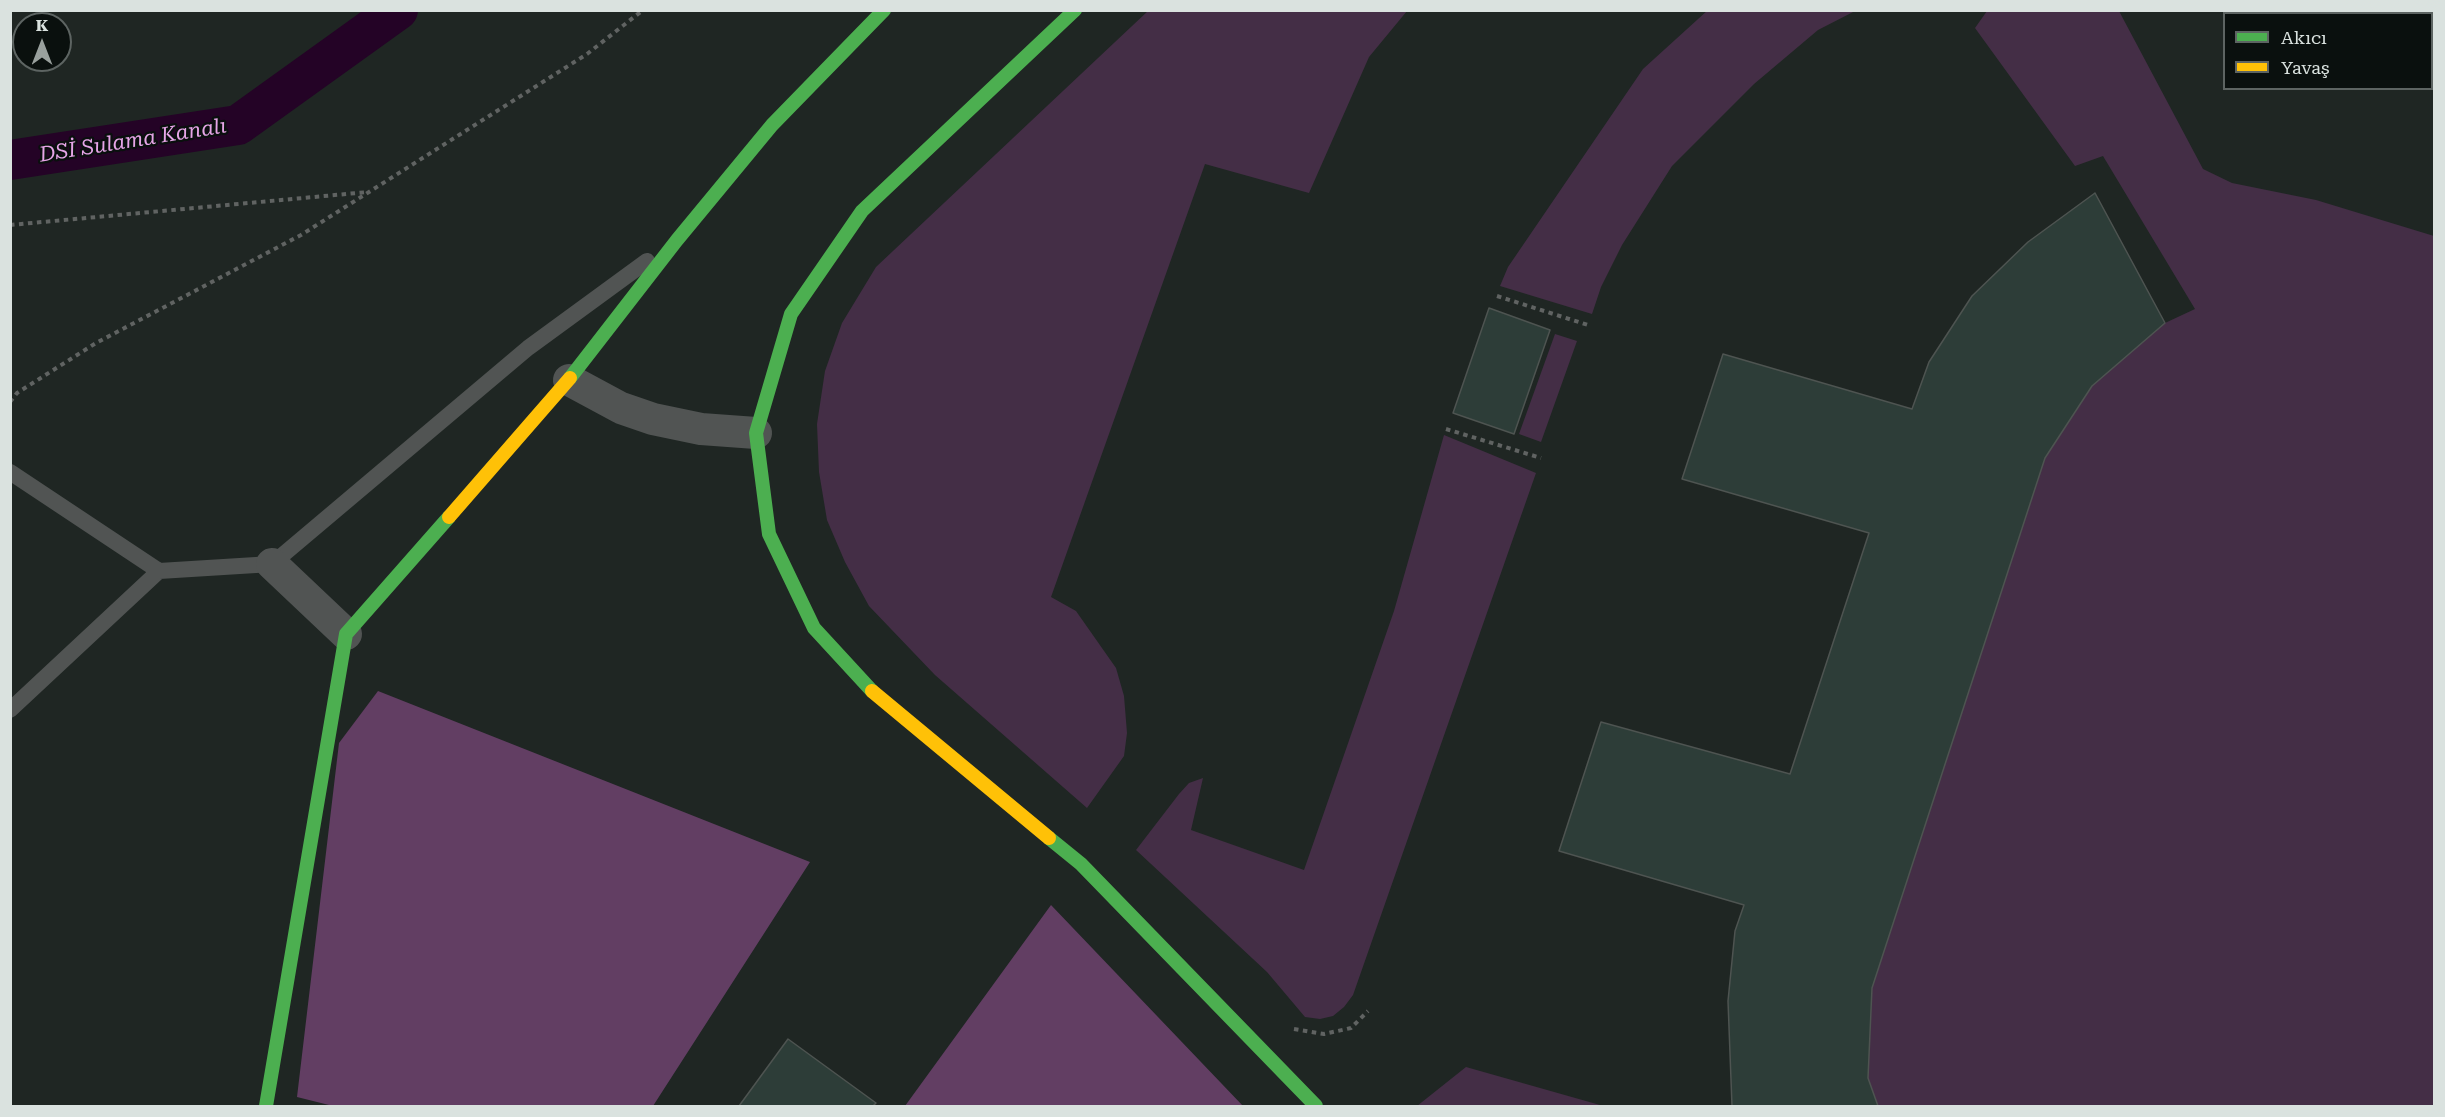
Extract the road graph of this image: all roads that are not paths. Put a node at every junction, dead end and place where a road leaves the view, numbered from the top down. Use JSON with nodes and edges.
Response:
{"nodes":[{"id":1,"x":884,"y":10,"type":"edge"},
{"id":2,"x":1075,"y":10,"type":"edge"},
{"id":3,"x":677,"y":240,"type":"junction"},
{"id":4,"x":569,"y":380,"type":"junction"},
{"id":5,"x":756,"y":433,"type":"junction"},
{"id":6,"x":10,"y":472,"type":"edge"},
{"id":7,"x":272,"y":564,"type":"junction"},
{"id":8,"x":159,"y":571,"type":"junction"},
{"id":9,"x":345,"y":634,"type":"junction"},
{"id":10,"x":10,"y":710,"type":"edge"},
{"id":11,"x":266,"y":1107,"type":"edge"},
{"id":12,"x":1316,"y":1107,"type":"edge"}],
"edges":[{"from":1,"to":3,"type":"street"},
{"from":2,"to":5,"type":"street"},
{"from":3,"to":4,"type":"street"},
{"from":3,"to":7,"type":"lane"},
{"from":4,"to":5,"type":"street"},
{"from":4,"to":9,"type":"street"},
{"from":5,"to":12,"type":"street"},
{"from":6,"to":8,"type":"lane"},
{"from":7,"to":8,"type":"lane"},
{"from":7,"to":9,"type":"street"},
{"from":8,"to":10,"type":"lane"},
{"from":9,"to":11,"type":"street"}]}
